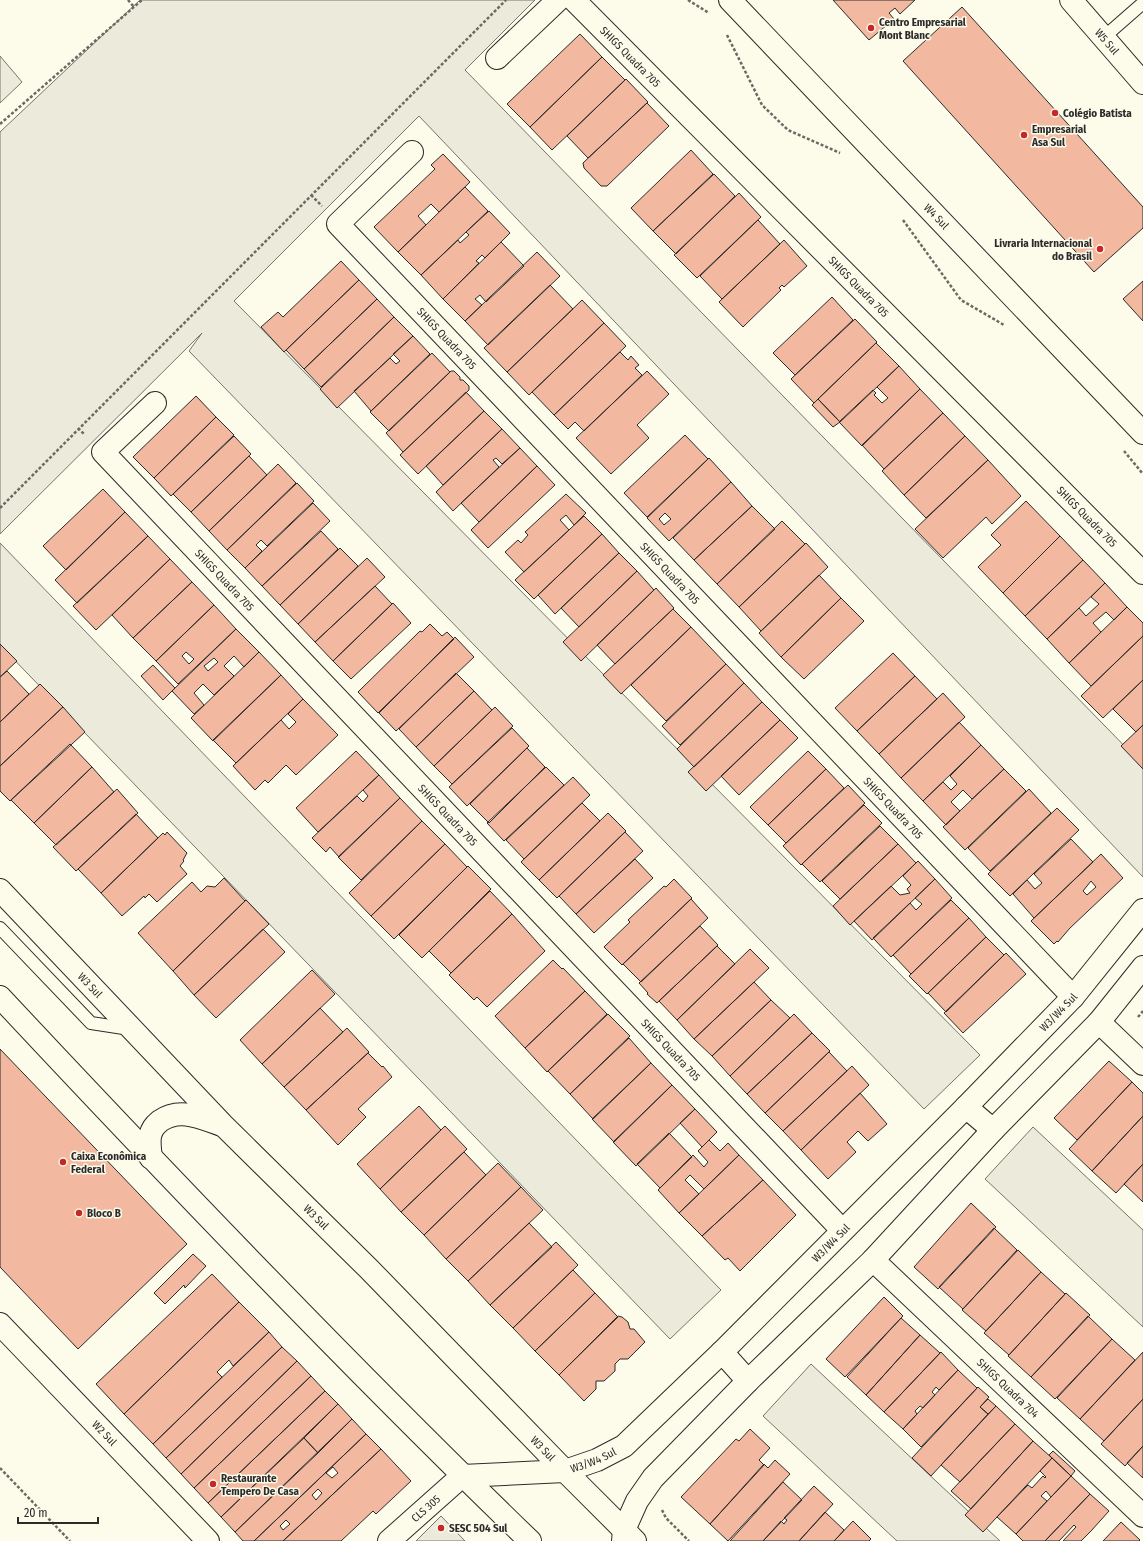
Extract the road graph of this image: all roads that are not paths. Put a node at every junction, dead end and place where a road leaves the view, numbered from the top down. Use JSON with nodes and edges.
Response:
{"nodes":[{"id":1,"x":558,"y":0,"type":"edge"},
{"id":2,"x":574,"y":0,"type":"edge"},
{"id":3,"x":730,"y":0,"type":"edge"},
{"id":4,"x":1071,"y":0,"type":"edge"},
{"id":5,"x":1143,"y":3,"type":"edge"},
{"id":6,"x":1103,"y":38,"type":"junction"},
{"id":7,"x":498,"y":58,"type":"dead end"},
{"id":8,"x":1143,"y":83,"type":"edge"},
{"id":9,"x":412,"y":152,"type":"dead end"},
{"id":10,"x":155,"y":404,"type":"dead end"},
{"id":11,"x":1143,"y":433,"type":"edge"},
{"id":12,"x":1143,"y":573,"type":"edge"},
{"id":13,"x":0,"y":890,"type":"edge"},
{"id":14,"x":1143,"y":910,"type":"edge"},
{"id":15,"x":0,"y":928,"type":"edge"},
{"id":16,"x":1143,"y":967,"type":"edge"},
{"id":17,"x":0,"y":997,"type":"edge"},
{"id":18,"x":1073,"y":997,"type":"junction"},
{"id":19,"x":1099,"y":1022,"type":"junction"},
{"id":20,"x":132,"y":1029,"type":"junction"},
{"id":21,"x":1143,"y":1064,"type":"edge"},
{"id":22,"x":966,"y":1107,"type":"junction"},
{"id":23,"x":223,"y":1125,"type":"junction"},
{"id":24,"x":993,"y":1130,"type":"junction"},
{"id":25,"x":151,"y":1158,"type":"junction"},
{"id":26,"x":842,"y":1230,"type":"junction"},
{"id":27,"x":873,"y":1260,"type":"junction"},
{"id":28,"x":0,"y":1324,"type":"edge"},
{"id":29,"x":722,"y":1352,"type":"junction"},
{"id":30,"x":748,"y":1381,"type":"junction"},
{"id":31,"x":564,"y":1471,"type":"junction"},
{"id":32,"x":462,"y":1476,"type":"junction"},
{"id":33,"x":1143,"y":1516,"type":"edge"},
{"id":34,"x":627,"y":1537,"type":"edge"},
{"id":35,"x":208,"y":1541,"type":"edge"},
{"id":36,"x":389,"y":1541,"type":"edge"},
{"id":37,"x":530,"y":1541,"type":"edge"}],
"edges":[{"from":1,"to":7,"type":"main road"},
{"from":2,"to":12,"type":"main road","name":"SHIGS Quadra 705"},
{"from":3,"to":11,"type":"main road","name":"W4 Sul"},
{"from":4,"to":6,"type":"main road","name":"W5 Sul"},
{"from":5,"to":6,"type":"lane"},
{"from":6,"to":8,"type":"main road","name":"W5 Sul"},
{"from":9,"to":18,"type":"main road","name":"SHIGS Quadra 705"},
{"from":10,"to":26,"type":"main road","name":"SHIGS Quadra 705"},
{"from":13,"to":20,"type":"main road","name":"W3 Sul"},
{"from":14,"to":18,"type":"main road","name":"W3/W4 Sul"},
{"from":15,"to":20,"type":"lane"},
{"from":16,"to":19,"type":"main road"},
{"from":17,"to":25,"type":"main road"},
{"from":18,"to":22,"type":"main road","name":"W3/W4 Sul"},
{"from":19,"to":21,"type":"main road"},
{"from":19,"to":24,"type":"main road"},
{"from":20,"to":23,"type":"main road","name":"W3 Sul"},
{"from":22,"to":24,"type":"main road"},
{"from":22,"to":26,"type":"main road","name":"W3/W4 Sul"},
{"from":23,"to":25,"type":"main road"},
{"from":23,"to":31,"type":"main road","name":"W3 Sul"},
{"from":24,"to":27,"type":"main road"},
{"from":25,"to":32,"type":"main road"},
{"from":26,"to":29,"type":"main road","name":"W3/W4 Sul"},
{"from":27,"to":30,"type":"main road"},
{"from":27,"to":33,"type":"main road","name":"SHIGS Quadra 704"},
{"from":28,"to":35,"type":"main road","name":"W2 Sul"},
{"from":29,"to":30,"type":"main road"},
{"from":29,"to":31,"type":"main road","name":"W3/W4 Sul"},
{"from":30,"to":34,"type":"main road"},
{"from":31,"to":32,"type":"main road","name":"W3/W4 Sul"},
{"from":31,"to":34,"type":"main road","name":"W3 Sul"},
{"from":32,"to":36,"type":"main road","name":"CLS 305"},
{"from":32,"to":37,"type":"main road"}]}
